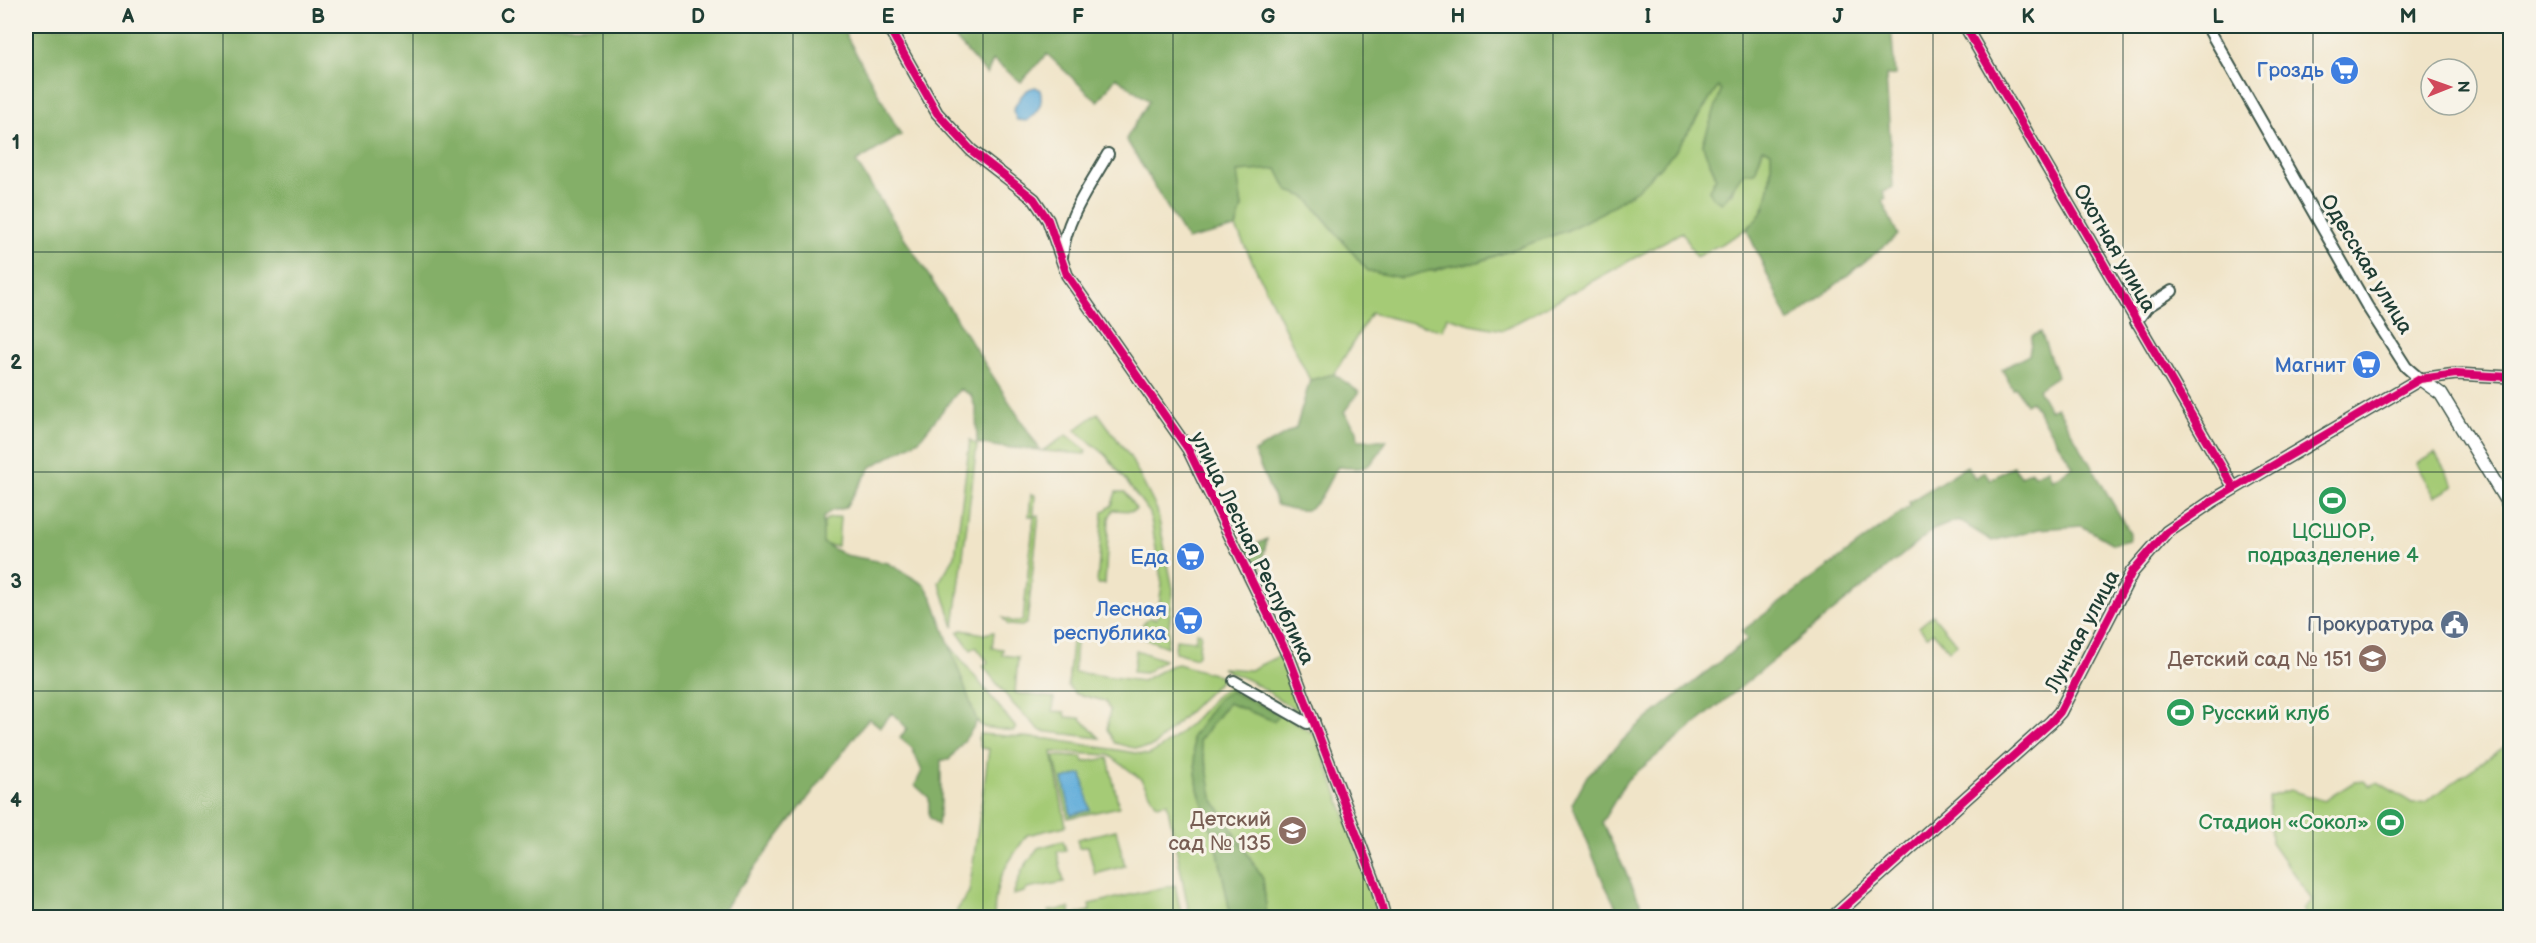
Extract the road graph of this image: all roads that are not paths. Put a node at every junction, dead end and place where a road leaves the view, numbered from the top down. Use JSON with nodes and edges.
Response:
{"nodes":[{"id":1,"x":888,"y":26,"type":"edge"},
{"id":2,"x":1965,"y":26,"type":"edge"},
{"id":3,"x":2207,"y":26,"type":"edge"},
{"id":4,"x":1108,"y":154,"type":"dead end"},
{"id":5,"x":1062,"y":263,"type":"junction"},
{"id":6,"x":2172,"y":291,"type":"dead end"},
{"id":7,"x":2136,"y":322,"type":"junction"},
{"id":8,"x":2511,"y":377,"type":"edge"},
{"id":9,"x":2420,"y":379,"type":"junction"},
{"id":10,"x":2234,"y":488,"type":"junction"},
{"id":11,"x":2511,"y":507,"type":"edge"},
{"id":12,"x":1234,"y":681,"type":"dead end"},
{"id":13,"x":1314,"y":722,"type":"junction"},
{"id":14,"x":1385,"y":918,"type":"edge"},
{"id":15,"x":1832,"y":918,"type":"edge"}],
"edges":[{"from":1,"to":5,"type":"street","name":"улица Лесная Республика"},
{"from":2,"to":7,"type":"street","name":"Охотная улица"},
{"from":3,"to":9,"type":"street","name":"Одесская улица"},
{"from":4,"to":5,"type":"street"},
{"from":5,"to":13,"type":"street","name":"улица Лесная Республика"},
{"from":6,"to":7,"type":"street"},
{"from":7,"to":10,"type":"street","name":"Охотная улица"},
{"from":8,"to":9,"type":"street"},
{"from":9,"to":10,"type":"street","name":"Лунная улица"},
{"from":9,"to":11,"type":"street","name":"Одесская улица"},
{"from":10,"to":15,"type":"street","name":"Лунная улица"},
{"from":12,"to":13,"type":"street"},
{"from":13,"to":14,"type":"street","name":"улица Лесная Республика"}]}
